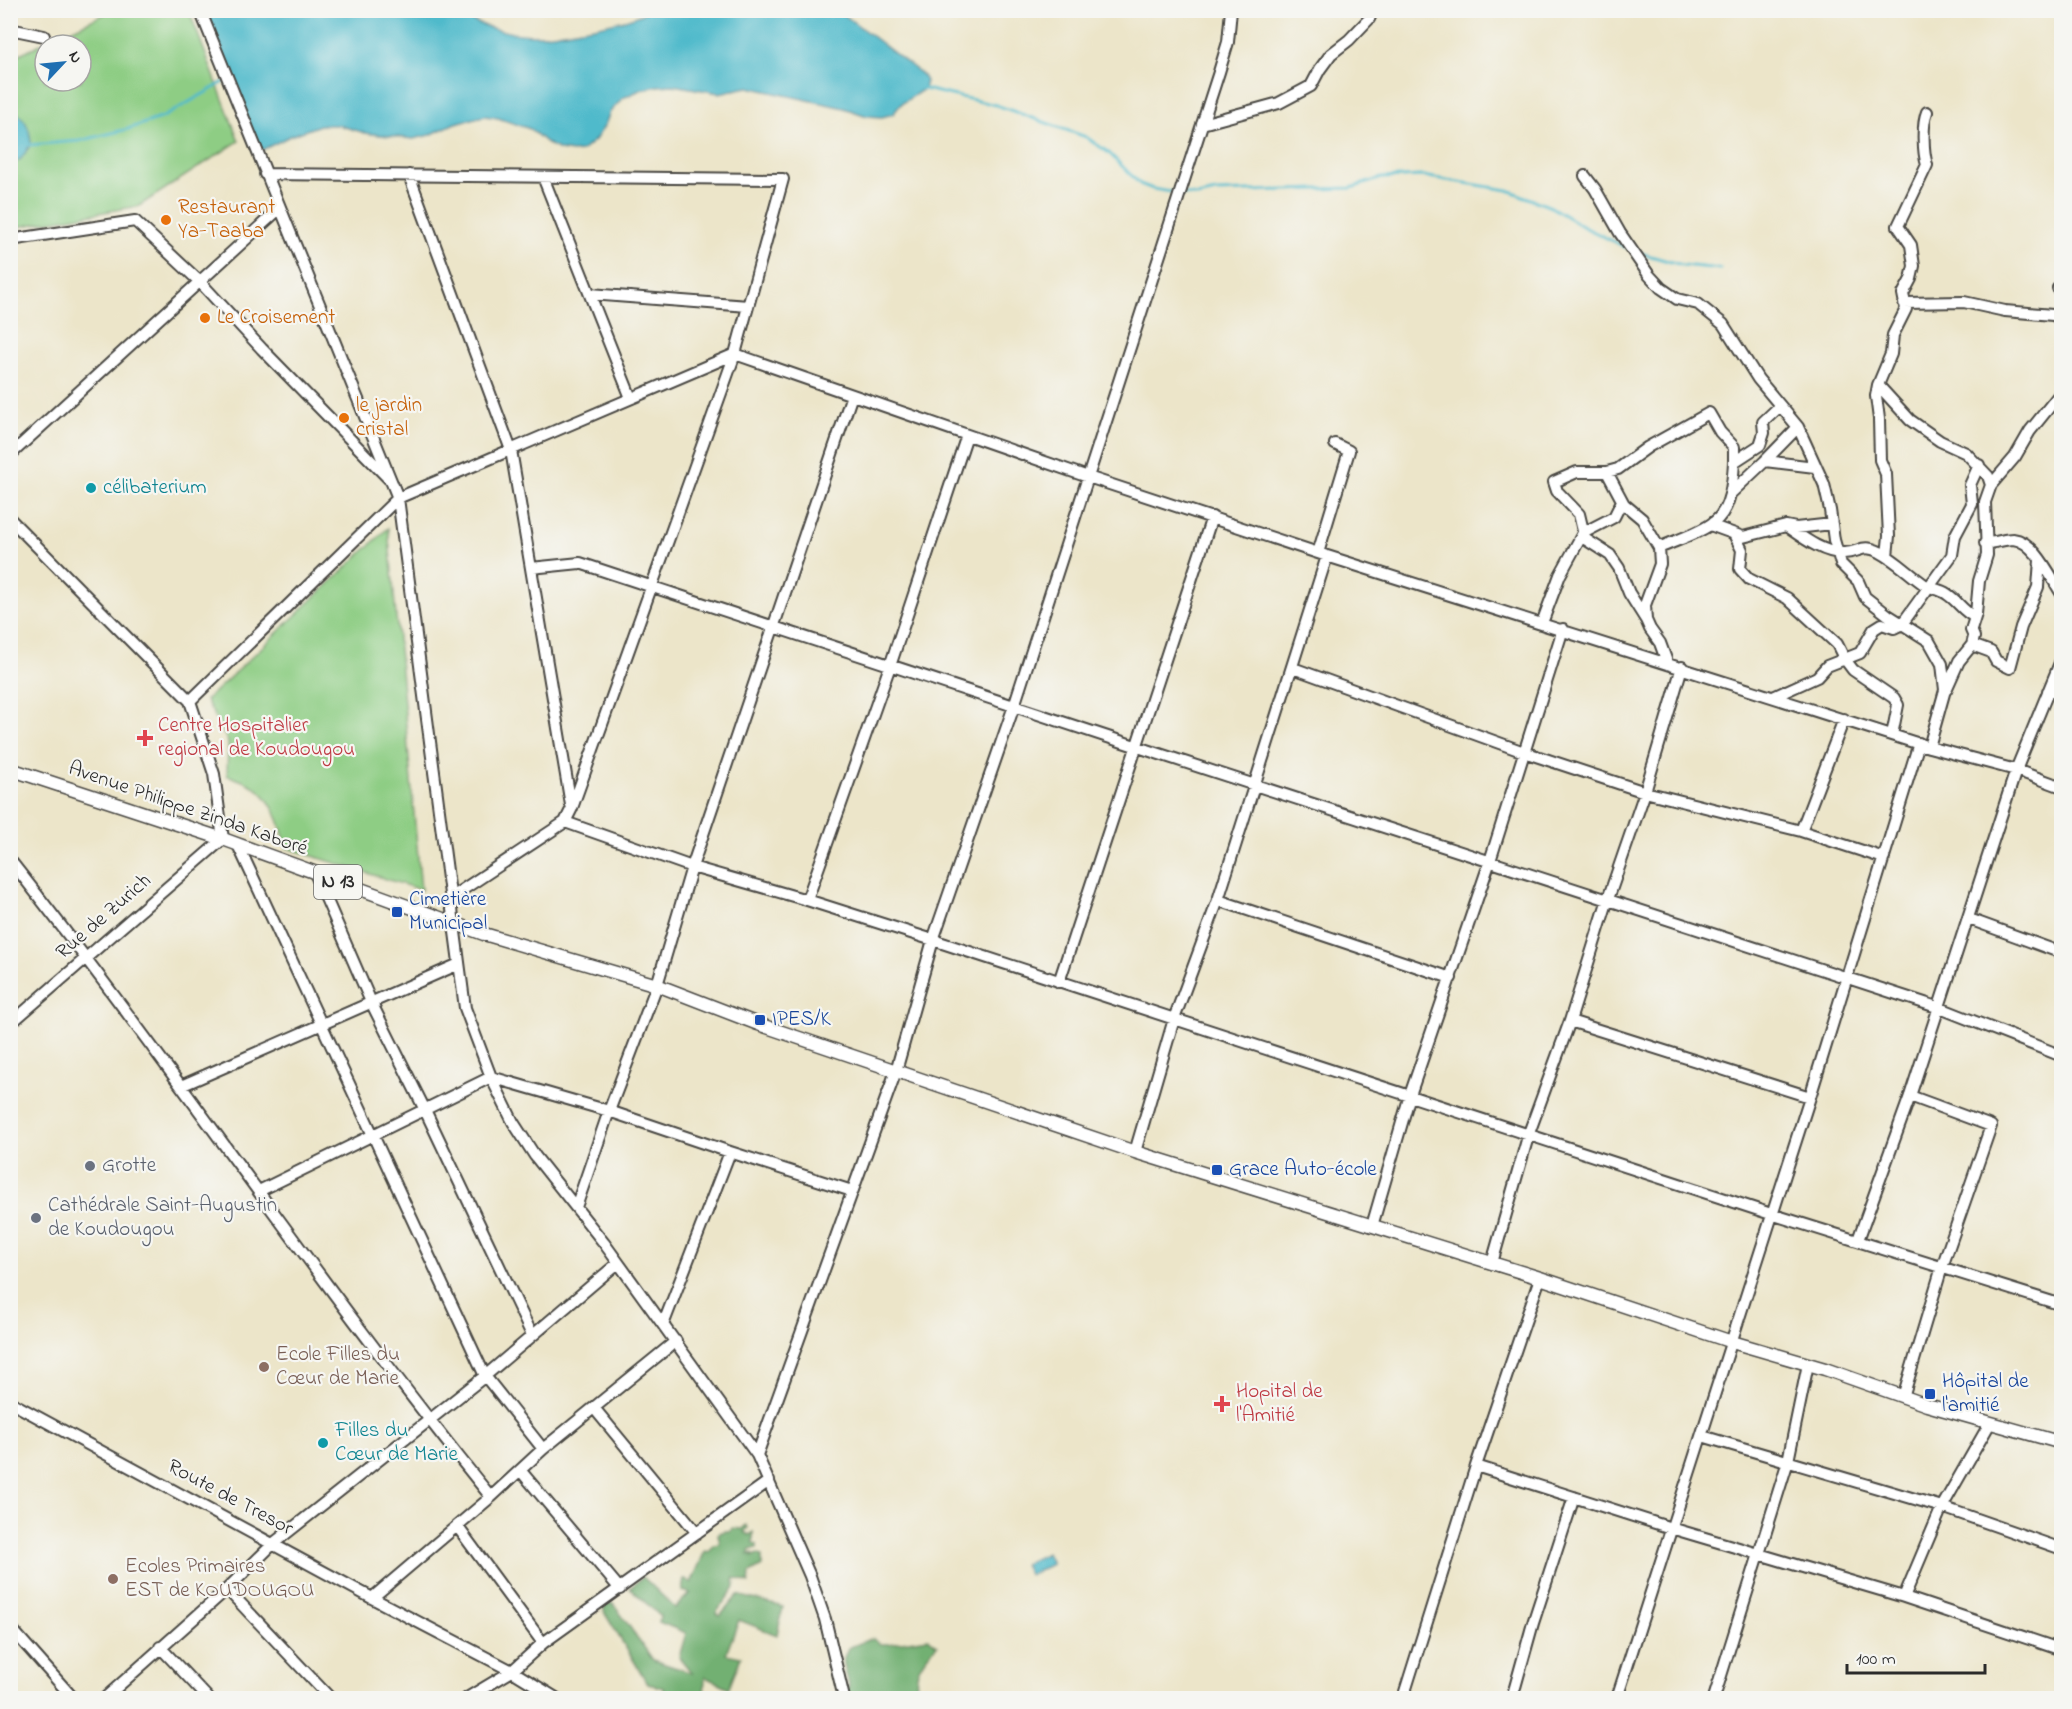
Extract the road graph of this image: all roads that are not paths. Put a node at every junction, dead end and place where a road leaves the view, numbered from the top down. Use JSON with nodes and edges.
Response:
{"nodes":[{"id":1,"x":200,"y":10,"type":"edge"},
{"id":2,"x":1231,"y":10,"type":"edge"},
{"id":3,"x":1373,"y":10,"type":"edge"},
{"id":4,"x":10,"y":29,"type":"edge"},
{"id":5,"x":33,"y":34,"type":"edge"},
{"id":6,"x":1927,"y":112,"type":"dead end"},
{"id":7,"x":1202,"y":124,"type":"junction"},
{"id":8,"x":265,"y":174,"type":"junction"},
{"id":9,"x":409,"y":175,"type":"junction"},
{"id":10,"x":1585,"y":176,"type":"dead end"},
{"id":11,"x":543,"y":177,"type":"junction"},
{"id":12,"x":279,"y":209,"type":"junction"},
{"id":13,"x":10,"y":240,"type":"edge"},
{"id":14,"x":200,"y":282,"type":"junction"},
{"id":15,"x":2061,"y":283,"type":"edge"},
{"id":16,"x":590,"y":294,"type":"junction"},
{"id":17,"x":2061,"y":298,"type":"edge"},
{"id":18,"x":1904,"y":303,"type":"junction"},
{"id":19,"x":748,"y":306,"type":"junction"},
{"id":20,"x":2061,"y":319,"type":"edge"},
{"id":21,"x":735,"y":354,"type":"junction"},
{"id":22,"x":1878,"y":385,"type":"junction"},
{"id":23,"x":2061,"y":388,"type":"edge"},
{"id":24,"x":852,"y":396,"type":"junction"},
{"id":25,"x":631,"y":398,"type":"junction"},
{"id":26,"x":1780,"y":406,"type":"junction"},
{"id":27,"x":1798,"y":427,"type":"junction"},
{"id":28,"x":968,"y":435,"type":"junction"},
{"id":29,"x":1335,"y":444,"type":"dead end"},
{"id":30,"x":511,"y":450,"type":"junction"},
{"id":31,"x":10,"y":455,"type":"edge"},
{"id":32,"x":1765,"y":461,"type":"junction"},
{"id":33,"x":1734,"y":462,"type":"junction"},
{"id":34,"x":1979,"y":465,"type":"junction"},
{"id":35,"x":1815,"y":467,"type":"junction"},
{"id":36,"x":1607,"y":471,"type":"junction"},
{"id":37,"x":1088,"y":477,"type":"junction"},
{"id":38,"x":392,"y":483,"type":"junction"},
{"id":39,"x":1991,"y":485,"type":"junction"},
{"id":40,"x":1729,"y":494,"type":"junction"},
{"id":41,"x":398,"y":498,"type":"junction"},
{"id":42,"x":1622,"y":501,"type":"junction"},
{"id":43,"x":1212,"y":517,"type":"junction"},
{"id":44,"x":10,"y":519,"type":"edge"},
{"id":45,"x":1832,"y":524,"type":"junction"},
{"id":46,"x":1710,"y":525,"type":"junction"},
{"id":47,"x":1786,"y":526,"type":"junction"},
{"id":48,"x":1583,"y":534,"type":"junction"},
{"id":49,"x":1734,"y":534,"type":"junction"},
{"id":50,"x":1985,"y":543,"type":"junction"},
{"id":51,"x":1659,"y":548,"type":"junction"},
{"id":52,"x":1839,"y":553,"type":"junction"},
{"id":53,"x":1323,"y":555,"type":"junction"},
{"id":54,"x":1887,"y":556,"type":"junction"},
{"id":55,"x":2040,"y":560,"type":"junction"},
{"id":56,"x":531,"y":568,"type":"junction"},
{"id":57,"x":1928,"y":587,"type":"junction"},
{"id":58,"x":651,"y":588,"type":"junction"},
{"id":59,"x":2061,"y":594,"type":"edge"},
{"id":60,"x":1975,"y":617,"type":"junction"},
{"id":61,"x":1646,"y":620,"type":"junction"},
{"id":62,"x":1542,"y":623,"type":"junction"},
{"id":63,"x":1902,"y":624,"type":"junction"},
{"id":64,"x":773,"y":627,"type":"junction"},
{"id":65,"x":1563,"y":629,"type":"junction"},
{"id":66,"x":1972,"y":645,"type":"junction"},
{"id":67,"x":2061,"y":657,"type":"edge"},
{"id":68,"x":1844,"y":658,"type":"junction"},
{"id":69,"x":1666,"y":663,"type":"junction"},
{"id":70,"x":890,"y":666,"type":"junction"},
{"id":71,"x":1293,"y":668,"type":"junction"},
{"id":72,"x":1682,"y":668,"type":"junction"},
{"id":73,"x":1945,"y":690,"type":"junction"},
{"id":74,"x":2049,"y":691,"type":"junction"},
{"id":75,"x":2061,"y":693,"type":"edge"},
{"id":76,"x":1773,"y":697,"type":"junction"},
{"id":77,"x":190,"y":701,"type":"junction"},
{"id":78,"x":1014,"y":706,"type":"junction"},
{"id":79,"x":1844,"y":719,"type":"junction"},
{"id":80,"x":1892,"y":735,"type":"junction"},
{"id":81,"x":1924,"y":745,"type":"junction"},
{"id":82,"x":1135,"y":746,"type":"junction"},
{"id":83,"x":1524,"y":752,"type":"junction"},
{"id":84,"x":10,"y":769,"type":"edge"},
{"id":85,"x":2016,"y":770,"type":"junction"},
{"id":86,"x":1255,"y":784,"type":"junction"},
{"id":87,"x":2061,"y":787,"type":"edge"},
{"id":88,"x":1645,"y":792,"type":"junction"},
{"id":89,"x":572,"y":808,"type":"junction"},
{"id":90,"x":565,"y":822,"type":"junction"},
{"id":91,"x":1801,"y":831,"type":"junction"},
{"id":92,"x":223,"y":839,"type":"junction"},
{"id":93,"x":238,"y":845,"type":"junction"},
{"id":94,"x":1884,"y":858,"type":"junction"},
{"id":95,"x":10,"y":860,"type":"edge"},
{"id":96,"x":1490,"y":861,"type":"junction"},
{"id":97,"x":692,"y":867,"type":"junction"},
{"id":98,"x":315,"y":873,"type":"junction"},
{"id":99,"x":450,"y":898,"type":"junction"},
{"id":100,"x":1608,"y":899,"type":"junction"},
{"id":101,"x":807,"y":900,"type":"junction"},
{"id":102,"x":1218,"y":900,"type":"junction"},
{"id":103,"x":1969,"y":920,"type":"junction"},
{"id":104,"x":454,"y":923,"type":"junction"},
{"id":105,"x":933,"y":940,"type":"junction"},
{"id":106,"x":2061,"y":953,"type":"edge"},
{"id":107,"x":88,"y":958,"type":"junction"},
{"id":108,"x":459,"y":964,"type":"junction"},
{"id":109,"x":1847,"y":977,"type":"junction"},
{"id":110,"x":1451,"y":978,"type":"junction"},
{"id":111,"x":1059,"y":982,"type":"junction"},
{"id":112,"x":657,"y":985,"type":"junction"},
{"id":113,"x":371,"y":1002,"type":"junction"},
{"id":114,"x":1940,"y":1008,"type":"junction"},
{"id":115,"x":12,"y":1019,"type":"edge"},
{"id":116,"x":1174,"y":1019,"type":"junction"},
{"id":117,"x":1570,"y":1021,"type":"junction"},
{"id":118,"x":321,"y":1025,"type":"junction"},
{"id":119,"x":2061,"y":1056,"type":"edge"},
{"id":120,"x":896,"y":1071,"type":"junction"},
{"id":121,"x":491,"y":1077,"type":"junction"},
{"id":122,"x":181,"y":1086,"type":"junction"},
{"id":123,"x":1410,"y":1095,"type":"junction"},
{"id":124,"x":1910,"y":1096,"type":"junction"},
{"id":125,"x":1809,"y":1097,"type":"junction"},
{"id":126,"x":425,"y":1110,"type":"junction"},
{"id":127,"x":609,"y":1111,"type":"junction"},
{"id":128,"x":1529,"y":1133,"type":"junction"},
{"id":129,"x":372,"y":1136,"type":"junction"},
{"id":130,"x":730,"y":1152,"type":"junction"},
{"id":131,"x":1136,"y":1152,"type":"junction"},
{"id":132,"x":259,"y":1191,"type":"junction"},
{"id":133,"x":852,"y":1191,"type":"junction"},
{"id":134,"x":576,"y":1207,"type":"junction"},
{"id":135,"x":1771,"y":1214,"type":"junction"},
{"id":136,"x":1372,"y":1226,"type":"junction"},
{"id":137,"x":1858,"y":1240,"type":"junction"},
{"id":138,"x":618,"y":1263,"type":"junction"},
{"id":139,"x":1492,"y":1263,"type":"junction"},
{"id":140,"x":1942,"y":1267,"type":"junction"},
{"id":141,"x":1540,"y":1278,"type":"junction"},
{"id":142,"x":2061,"y":1305,"type":"edge"},
{"id":143,"x":663,"y":1325,"type":"junction"},
{"id":144,"x":532,"y":1335,"type":"junction"},
{"id":145,"x":676,"y":1341,"type":"junction"},
{"id":146,"x":1732,"y":1342,"type":"junction"},
{"id":147,"x":1808,"y":1364,"type":"junction"},
{"id":148,"x":485,"y":1376,"type":"junction"},
{"id":149,"x":1903,"y":1397,"type":"junction"},
{"id":150,"x":10,"y":1402,"type":"edge"},
{"id":151,"x":594,"y":1408,"type":"junction"},
{"id":152,"x":429,"y":1420,"type":"junction"},
{"id":153,"x":1990,"y":1423,"type":"junction"},
{"id":154,"x":1702,"y":1436,"type":"junction"},
{"id":155,"x":2061,"y":1443,"type":"edge"},
{"id":156,"x":543,"y":1449,"type":"junction"},
{"id":157,"x":758,"y":1455,"type":"junction"},
{"id":158,"x":1788,"y":1461,"type":"junction"},
{"id":159,"x":1476,"y":1466,"type":"junction"},
{"id":160,"x":520,"y":1470,"type":"junction"},
{"id":161,"x":769,"y":1481,"type":"junction"},
{"id":162,"x":491,"y":1497,"type":"junction"},
{"id":163,"x":1574,"y":1497,"type":"junction"},
{"id":164,"x":1942,"y":1507,"type":"junction"},
{"id":165,"x":457,"y":1526,"type":"junction"},
{"id":166,"x":1671,"y":1528,"type":"junction"},
{"id":167,"x":697,"y":1533,"type":"junction"},
{"id":168,"x":274,"y":1543,"type":"junction"},
{"id":169,"x":2061,"y":1549,"type":"edge"},
{"id":170,"x":1759,"y":1554,"type":"junction"},
{"id":171,"x":620,"y":1588,"type":"junction"},
{"id":172,"x":227,"y":1589,"type":"junction"},
{"id":173,"x":1904,"y":1597,"type":"junction"},
{"id":174,"x":372,"y":1598,"type":"junction"},
{"id":175,"x":10,"y":1627,"type":"edge"},
{"id":176,"x":543,"y":1643,"type":"junction"},
{"id":177,"x":160,"y":1647,"type":"junction"},
{"id":178,"x":2061,"y":1650,"type":"edge"},
{"id":179,"x":512,"y":1671,"type":"junction"},
{"id":180,"x":73,"y":1698,"type":"edge"},
{"id":181,"x":105,"y":1698,"type":"edge"},
{"id":182,"x":208,"y":1698,"type":"edge"},
{"id":183,"x":330,"y":1698,"type":"edge"},
{"id":184,"x":467,"y":1698,"type":"edge"},
{"id":185,"x":558,"y":1698,"type":"edge"},
{"id":186,"x":844,"y":1698,"type":"edge"},
{"id":187,"x":1403,"y":1698,"type":"edge"},
{"id":188,"x":1512,"y":1698,"type":"edge"},
{"id":189,"x":1617,"y":1698,"type":"edge"},
{"id":190,"x":1714,"y":1698,"type":"edge"}],
"edges":[{"from":1,"to":8,"type":"street"},
{"from":2,"to":7,"type":"street"},
{"from":3,"to":7,"type":"street"},
{"from":4,"to":5,"type":"street"},
{"from":6,"to":18,"type":"street"},
{"from":7,"to":37,"type":"street"},
{"from":8,"to":9,"type":"street"},
{"from":8,"to":12,"type":"street"},
{"from":9,"to":11,"type":"street"},
{"from":9,"to":30,"type":"street"},
{"from":10,"to":26,"type":"street"},
{"from":11,"to":16,"type":"street"},
{"from":11,"to":19,"type":"street"},
{"from":12,"to":14,"type":"street"},
{"from":12,"to":38,"type":"street"},
{"from":13,"to":14,"type":"street"},
{"from":14,"to":31,"type":"street"},
{"from":14,"to":38,"type":"street"},
{"from":15,"to":17,"type":"street"},
{"from":16,"to":19,"type":"street"},
{"from":16,"to":25,"type":"street"},
{"from":18,"to":20,"type":"street"},
{"from":18,"to":22,"type":"street"},
{"from":19,"to":21,"type":"street"},
{"from":21,"to":24,"type":"street"},
{"from":21,"to":25,"type":"street"},
{"from":21,"to":58,"type":"street"},
{"from":22,"to":34,"type":"street"},
{"from":22,"to":54,"type":"street"},
{"from":23,"to":39,"type":"street"},
{"from":24,"to":28,"type":"street"},
{"from":24,"to":64,"type":"street"},
{"from":25,"to":30,"type":"street"},
{"from":26,"to":27,"type":"street"},
{"from":26,"to":33,"type":"street"},
{"from":27,"to":32,"type":"street"},
{"from":27,"to":35,"type":"street"},
{"from":28,"to":37,"type":"street"},
{"from":28,"to":70,"type":"street"},
{"from":29,"to":53,"type":"street"},
{"from":30,"to":41,"type":"street"},
{"from":30,"to":56,"type":"street"},
{"from":32,"to":35,"type":"street"},
{"from":32,"to":40,"type":"street"},
{"from":33,"to":36,"type":"street"},
{"from":33,"to":40,"type":"street"},
{"from":34,"to":39,"type":"street"},
{"from":34,"to":57,"type":"street"},
{"from":35,"to":45,"type":"street"},
{"from":36,"to":42,"type":"street"},
{"from":36,"to":48,"type":"street"},
{"from":37,"to":43,"type":"street"},
{"from":37,"to":78,"type":"street"},
{"from":38,"to":41,"type":"street"},
{"from":39,"to":50,"type":"street"},
{"from":40,"to":46,"type":"street"},
{"from":41,"to":77,"type":"street"},
{"from":41,"to":99,"type":"street"},
{"from":42,"to":48,"type":"street"},
{"from":42,"to":51,"type":"street"},
{"from":43,"to":53,"type":"street"},
{"from":43,"to":82,"type":"street"},
{"from":44,"to":77,"type":"street"},
{"from":45,"to":47,"type":"street"},
{"from":45,"to":52,"type":"street"},
{"from":46,"to":49,"type":"street"},
{"from":46,"to":51,"type":"street"},
{"from":47,"to":49,"type":"street"},
{"from":47,"to":52,"type":"street"},
{"from":48,"to":61,"type":"street"},
{"from":48,"to":62,"type":"street"},
{"from":49,"to":68,"type":"street"},
{"from":50,"to":55,"type":"street"},
{"from":50,"to":60,"type":"street"},
{"from":51,"to":61,"type":"street"},
{"from":52,"to":54,"type":"street"},
{"from":52,"to":63,"type":"street"},
{"from":53,"to":62,"type":"street"},
{"from":53,"to":71,"type":"street"},
{"from":54,"to":57,"type":"street"},
{"from":55,"to":59,"type":"street"},
{"from":55,"to":66,"type":"street"},
{"from":56,"to":58,"type":"street"},
{"from":56,"to":89,"type":"street"},
{"from":57,"to":60,"type":"street"},
{"from":57,"to":63,"type":"street"},
{"from":58,"to":64,"type":"street"},
{"from":58,"to":89,"type":"street"},
{"from":60,"to":66,"type":"street"},
{"from":61,"to":69,"type":"street"},
{"from":62,"to":65,"type":"street"},
{"from":63,"to":68,"type":"street"},
{"from":63,"to":73,"type":"street"},
{"from":64,"to":70,"type":"street"},
{"from":64,"to":97,"type":"street"},
{"from":65,"to":69,"type":"street"},
{"from":65,"to":83,"type":"street"},
{"from":66,"to":73,"type":"street"},
{"from":67,"to":74,"type":"street"},
{"from":68,"to":76,"type":"street"},
{"from":68,"to":80,"type":"street"},
{"from":69,"to":72,"type":"street"},
{"from":70,"to":78,"type":"street"},
{"from":70,"to":101,"type":"street"},
{"from":71,"to":83,"type":"street"},
{"from":71,"to":86,"type":"street"},
{"from":72,"to":76,"type":"street"},
{"from":72,"to":88,"type":"street"},
{"from":73,"to":81,"type":"street"},
{"from":74,"to":75,"type":"street"},
{"from":74,"to":85,"type":"street"},
{"from":76,"to":79,"type":"street"},
{"from":77,"to":92,"type":"street"},
{"from":78,"to":82,"type":"street"},
{"from":78,"to":105,"type":"street"},
{"from":79,"to":80,"type":"street"},
{"from":79,"to":91,"type":"street"},
{"from":80,"to":81,"type":"street"},
{"from":81,"to":85,"type":"street"},
{"from":81,"to":94,"type":"street"},
{"from":82,"to":86,"type":"street"},
{"from":82,"to":111,"type":"street"},
{"from":83,"to":88,"type":"street"},
{"from":83,"to":96,"type":"street"},
{"from":84,"to":92,"type":"main road","name":"Avenue Philippe Zinda Kaboré","number":"N 13"},
{"from":85,"to":87,"type":"street"},
{"from":85,"to":103,"type":"street"},
{"from":86,"to":96,"type":"street"},
{"from":86,"to":102,"type":"street"},
{"from":88,"to":91,"type":"street"},
{"from":88,"to":100,"type":"street"},
{"from":89,"to":90,"type":"street"},
{"from":90,"to":97,"type":"street"},
{"from":90,"to":99,"type":"street"},
{"from":91,"to":94,"type":"street"},
{"from":92,"to":93,"type":"main road","name":"Avenue Philippe Zinda Kaboré","number":"N 13"},
{"from":92,"to":107,"type":"street","name":"Rue de Zurich"},
{"from":93,"to":98,"type":"main road","name":"Avenue Philippe Zinda Kaboré","number":"N 13"},
{"from":93,"to":118,"type":"street"},
{"from":94,"to":109,"type":"street"},
{"from":95,"to":107,"type":"street"},
{"from":96,"to":100,"type":"street"},
{"from":96,"to":110,"type":"street"},
{"from":97,"to":101,"type":"street"},
{"from":97,"to":112,"type":"street"},
{"from":98,"to":104,"type":"main road","name":"Avenue Philippe Zinda Kaboré","number":"N 13"},
{"from":98,"to":113,"type":"street"},
{"from":99,"to":104,"type":"street"},
{"from":100,"to":109,"type":"street"},
{"from":100,"to":117,"type":"street"},
{"from":101,"to":105,"type":"street"},
{"from":102,"to":110,"type":"street"},
{"from":102,"to":116,"type":"street"},
{"from":103,"to":106,"type":"street"},
{"from":103,"to":114,"type":"street"},
{"from":104,"to":108,"type":"street"},
{"from":104,"to":112,"type":"main road","number":"N 13"},
{"from":105,"to":111,"type":"street"},
{"from":105,"to":120,"type":"street"},
{"from":107,"to":115,"type":"street","name":"Rue de Zurich"},
{"from":107,"to":122,"type":"street"},
{"from":108,"to":113,"type":"street"},
{"from":108,"to":121,"type":"street"},
{"from":109,"to":114,"type":"street"},
{"from":109,"to":125,"type":"street"},
{"from":110,"to":123,"type":"street"},
{"from":111,"to":116,"type":"street"},
{"from":112,"to":120,"type":"main road","number":"N 13"},
{"from":112,"to":127,"type":"street"},
{"from":113,"to":118,"type":"street"},
{"from":113,"to":126,"type":"street"},
{"from":114,"to":119,"type":"street"},
{"from":114,"to":124,"type":"street"},
{"from":116,"to":123,"type":"street"},
{"from":116,"to":131,"type":"street"},
{"from":117,"to":125,"type":"street"},
{"from":117,"to":128,"type":"street"},
{"from":118,"to":122,"type":"street"},
{"from":118,"to":129,"type":"street"},
{"from":120,"to":131,"type":"main road","number":"N 13"},
{"from":120,"to":133,"type":"street"},
{"from":121,"to":126,"type":"street"},
{"from":121,"to":127,"type":"street"},
{"from":121,"to":134,"type":"street"},
{"from":122,"to":132,"type":"street"},
{"from":123,"to":128,"type":"street"},
{"from":123,"to":136,"type":"street"},
{"from":124,"to":137,"type":"street"},
{"from":124,"to":140,"type":"street"},
{"from":125,"to":135,"type":"street"},
{"from":126,"to":129,"type":"street"},
{"from":126,"to":144,"type":"street"},
{"from":127,"to":130,"type":"street"},
{"from":127,"to":134,"type":"street"},
{"from":128,"to":135,"type":"street"},
{"from":128,"to":139,"type":"street"},
{"from":129,"to":132,"type":"street"},
{"from":129,"to":148,"type":"street"},
{"from":130,"to":133,"type":"street"},
{"from":130,"to":143,"type":"street"},
{"from":131,"to":136,"type":"main road","number":"N 13"},
{"from":132,"to":152,"type":"street"},
{"from":133,"to":157,"type":"street"},
{"from":134,"to":138,"type":"street"},
{"from":135,"to":137,"type":"street"},
{"from":135,"to":146,"type":"street"},
{"from":136,"to":139,"type":"main road","number":"N 13"},
{"from":137,"to":140,"type":"street"},
{"from":138,"to":143,"type":"street"},
{"from":138,"to":144,"type":"street"},
{"from":139,"to":141,"type":"main road","number":"N 13"},
{"from":140,"to":142,"type":"street"},
{"from":140,"to":149,"type":"street"},
{"from":141,"to":146,"type":"main road","number":"N 13"},
{"from":141,"to":159,"type":"street"},
{"from":143,"to":145,"type":"street"},
{"from":144,"to":148,"type":"street"},
{"from":145,"to":151,"type":"street"},
{"from":145,"to":157,"type":"street"},
{"from":146,"to":147,"type":"main road","number":"N 13"},
{"from":146,"to":154,"type":"street"},
{"from":147,"to":149,"type":"main road","number":"N 13"},
{"from":147,"to":158,"type":"street"},
{"from":148,"to":152,"type":"street"},
{"from":148,"to":156,"type":"street"},
{"from":149,"to":153,"type":"main road","number":"N 13"},
{"from":150,"to":168,"type":"street","name":"Route de Tresor"},
{"from":151,"to":156,"type":"street"},
{"from":151,"to":167,"type":"street"},
{"from":152,"to":162,"type":"street"},
{"from":152,"to":168,"type":"street"},
{"from":153,"to":155,"type":"main road","number":"N 13"},
{"from":153,"to":164,"type":"street"},
{"from":154,"to":158,"type":"street"},
{"from":154,"to":166,"type":"street"},
{"from":156,"to":160,"type":"street"},
{"from":157,"to":161,"type":"street"},
{"from":158,"to":164,"type":"street"},
{"from":158,"to":170,"type":"street"},
{"from":159,"to":163,"type":"street"},
{"from":159,"to":187,"type":"street"},
{"from":160,"to":162,"type":"street"},
{"from":160,"to":171,"type":"street"},
{"from":161,"to":167,"type":"street"},
{"from":161,"to":186,"type":"street"},
{"from":162,"to":165,"type":"street"},
{"from":163,"to":166,"type":"street"},
{"from":163,"to":188,"type":"street"},
{"from":164,"to":169,"type":"street"},
{"from":164,"to":173,"type":"street"},
{"from":165,"to":174,"type":"street"},
{"from":165,"to":176,"type":"street"},
{"from":166,"to":170,"type":"street"},
{"from":166,"to":189,"type":"street"},
{"from":167,"to":171,"type":"street"},
{"from":168,"to":172,"type":"street"},
{"from":168,"to":174,"type":"street","name":"Route de Tresor"},
{"from":170,"to":173,"type":"street"},
{"from":170,"to":190,"type":"street"},
{"from":171,"to":176,"type":"street"},
{"from":172,"to":177,"type":"street"},
{"from":172,"to":183,"type":"street"},
{"from":173,"to":178,"type":"street"},
{"from":174,"to":179,"type":"street","name":"Route de Tresor"},
{"from":175,"to":180,"type":"street"},
{"from":176,"to":179,"type":"street"},
{"from":177,"to":181,"type":"street"},
{"from":177,"to":182,"type":"street"},
{"from":179,"to":184,"type":"street"},
{"from":179,"to":185,"type":"street","name":"Route de Tresor"}]}
